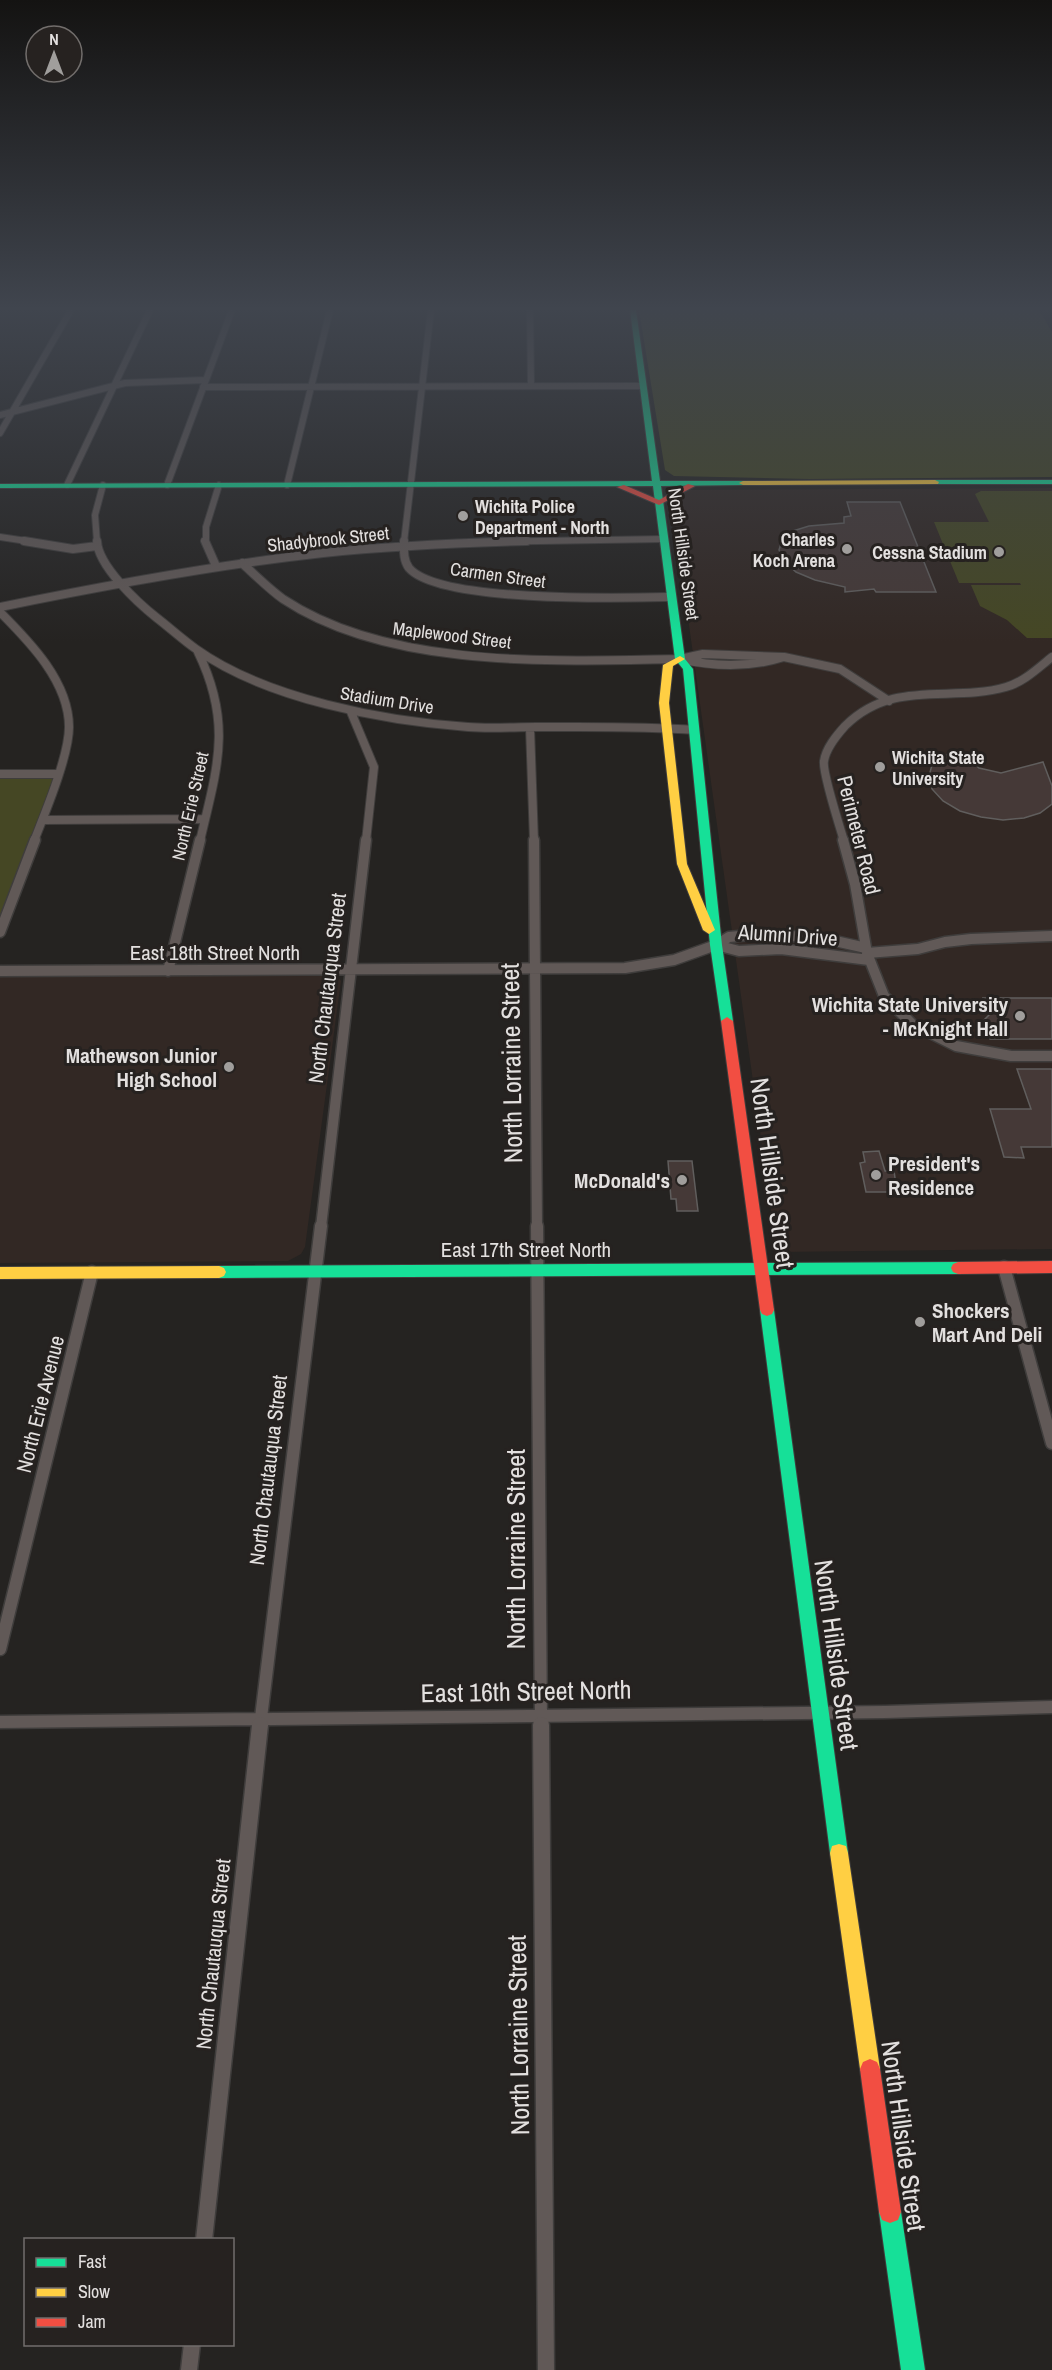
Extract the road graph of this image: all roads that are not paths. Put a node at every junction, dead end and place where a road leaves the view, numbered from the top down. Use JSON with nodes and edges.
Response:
{"nodes":[{"id":1,"x":97,"y":421,"type":"edge"},
{"id":2,"x":191,"y":421,"type":"edge"},
{"id":3,"x":303,"y":421,"type":"edge"},
{"id":4,"x":416,"y":421,"type":"edge"},
{"id":5,"x":648,"y":421,"type":"edge"},
{"id":6,"x":1052,"y":482,"type":"edge"},
{"id":7,"x":607,"y":483,"type":"junction"},
{"id":8,"x":656,"y":483,"type":"junction"},
{"id":9,"x":408,"y":484,"type":"junction"},
{"id":10,"x":697,"y":484,"type":"junction"},
{"id":11,"x":67,"y":485,"type":"junction"},
{"id":12,"x":103,"y":485,"type":"junction"},
{"id":13,"x":167,"y":485,"type":"junction"},
{"id":14,"x":219,"y":485,"type":"junction"},
{"id":15,"x":287,"y":485,"type":"junction"},
{"id":16,"x":0,"y":486,"type":"edge"},
{"id":17,"x":659,"y":503,"type":"junction"},
{"id":18,"x":0,"y":537,"type":"edge"},
{"id":19,"x":664,"y":539,"type":"junction"},
{"id":20,"x":97,"y":546,"type":"junction"},
{"id":21,"x":404,"y":546,"type":"junction"},
{"id":22,"x":242,"y":563,"type":"junction"},
{"id":23,"x":216,"y":566,"type":"junction"},
{"id":24,"x":121,"y":582,"type":"junction"},
{"id":25,"x":672,"y":597,"type":"junction"},
{"id":26,"x":0,"y":607,"type":"edge"},
{"id":27,"x":0,"y":612,"type":"edge"},
{"id":28,"x":197,"y":650,"type":"junction"},
{"id":29,"x":1052,"y":657,"type":"edge"},
{"id":30,"x":680,"y":659,"type":"junction"},
{"id":31,"x":889,"y":701,"type":"junction"},
{"id":32,"x":351,"y":712,"type":"junction"},
{"id":33,"x":530,"y":728,"type":"junction"},
{"id":34,"x":667,"y":728,"type":"junction"},
{"id":35,"x":695,"y":730,"type":"junction"},
{"id":36,"x":0,"y":774,"type":"edge"},
{"id":37,"x":57,"y":774,"type":"junction"},
{"id":38,"x":204,"y":819,"type":"junction"},
{"id":39,"x":43,"y":820,"type":"junction"},
{"id":40,"x":0,"y":932,"type":"edge"},
{"id":41,"x":1050,"y":936,"type":"edge"},
{"id":42,"x":716,"y":945,"type":"junction"},
{"id":43,"x":868,"y":954,"type":"junction"},
{"id":44,"x":533,"y":968,"type":"junction"},
{"id":45,"x":352,"y":969,"type":"junction"},
{"id":46,"x":0,"y":971,"type":"edge"},
{"id":47,"x":168,"y":971,"type":"junction"},
{"id":48,"x":1052,"y":1056,"type":"edge"},
{"id":49,"x":1004,"y":1267,"type":"junction"},
{"id":50,"x":1052,"y":1267,"type":"edge"},
{"id":51,"x":762,"y":1269,"type":"junction"},
{"id":52,"x":537,"y":1270,"type":"junction"},
{"id":53,"x":315,"y":1271,"type":"junction"},
{"id":54,"x":92,"y":1272,"type":"junction"},
{"id":55,"x":0,"y":1273,"type":"edge"},
{"id":56,"x":1052,"y":1443,"type":"edge"},
{"id":57,"x":0,"y":1649,"type":"edge"},
{"id":58,"x":1052,"y":1707,"type":"edge"},
{"id":59,"x":820,"y":1712,"type":"junction"},
{"id":60,"x":540,"y":1715,"type":"junction"},
{"id":61,"x":261,"y":1719,"type":"junction"},
{"id":62,"x":0,"y":1722,"type":"edge"},
{"id":63,"x":204,"y":2238,"type":"edge"},
{"id":64,"x":192,"y":2346,"type":"edge"},
{"id":65,"x":189,"y":2370,"type":"edge"},
{"id":66,"x":546,"y":2370,"type":"edge"},
{"id":67,"x":913,"y":2370,"type":"edge"}],
"edges":[{"from":1,"to":11,"type":"street"},
{"from":2,"to":13,"type":"street"},
{"from":3,"to":15,"type":"street"},
{"from":4,"to":9,"type":"street"},
{"from":5,"to":8,"type":"main road","name":"North Hillside Street"},
{"from":6,"to":10,"type":"main road"},
{"from":7,"to":8,"type":"main road"},
{"from":7,"to":9,"type":"main road"},
{"from":7,"to":17,"type":"main road"},
{"from":8,"to":10,"type":"main road"},
{"from":8,"to":17,"type":"main road","name":"North Hillside Street"},
{"from":9,"to":15,"type":"main road"},
{"from":9,"to":21,"type":"street","name":"Carmen Street"},
{"from":10,"to":17,"type":"main road"},
{"from":11,"to":12,"type":"main road"},
{"from":11,"to":16,"type":"main road"},
{"from":12,"to":13,"type":"main road"},
{"from":12,"to":20,"type":"street"},
{"from":13,"to":14,"type":"main road"},
{"from":14,"to":15,"type":"main road"},
{"from":14,"to":23,"type":"street"},
{"from":17,"to":19,"type":"main road","name":"North Hillside Street"},
{"from":18,"to":20,"type":"street"},
{"from":19,"to":21,"type":"street","name":"Shadybrook Street"},
{"from":19,"to":25,"type":"main road","name":"North Hillside Street"},
{"from":20,"to":24,"type":"street","name":"Stadium Drive"},
{"from":21,"to":22,"type":"street","name":"Shadybrook Street"},
{"from":21,"to":25,"type":"street","name":"Carmen Street"},
{"from":22,"to":23,"type":"street","name":"Shadybrook Street"},
{"from":22,"to":30,"type":"street","name":"Maplewood Street"},
{"from":23,"to":24,"type":"street","name":"Shadybrook Street"},
{"from":24,"to":26,"type":"street","name":"Shadybrook Street"},
{"from":24,"to":28,"type":"street","name":"Stadium Drive"},
{"from":25,"to":30,"type":"main road","name":"North Hillside Street"},
{"from":27,"to":37,"type":"street"},
{"from":28,"to":32,"type":"street","name":"Stadium Drive"},
{"from":28,"to":38,"type":"street","name":"North Erie Street"},
{"from":29,"to":31,"type":"street","name":"Perimeter Road"},
{"from":30,"to":31,"type":"street"},
{"from":30,"to":34,"type":"main road","name":"North Hillside Street"},
{"from":30,"to":35,"type":"main road","name":"North Hillside Street"},
{"from":31,"to":43,"type":"street","name":"Perimeter Road"},
{"from":32,"to":33,"type":"street","name":"Stadium Drive"},
{"from":32,"to":45,"type":"street","name":"North Chautauqua Street"},
{"from":33,"to":34,"type":"street","name":"Stadium Drive"},
{"from":33,"to":44,"type":"street","name":"North Lorraine Street"},
{"from":34,"to":35,"type":"street","name":"Stadium Drive"},
{"from":34,"to":42,"type":"main road","name":"North Hillside Street"},
{"from":35,"to":42,"type":"main road","name":"North Hillside Street"},
{"from":36,"to":37,"type":"street"},
{"from":37,"to":39,"type":"street"},
{"from":38,"to":39,"type":"street"},
{"from":38,"to":47,"type":"street","name":"North Erie Street"},
{"from":39,"to":40,"type":"street"},
{"from":41,"to":43,"type":"street","name":"Alumni Drive"},
{"from":42,"to":43,"type":"street","name":"Alumni Drive"},
{"from":42,"to":43,"type":"street","name":"Alumni Drive"},
{"from":42,"to":44,"type":"street","name":"East 18th Street North"},
{"from":42,"to":51,"type":"main road","name":"North Hillside Street"},
{"from":43,"to":48,"type":"street","name":"Perimeter Road"},
{"from":44,"to":45,"type":"street","name":"East 18th Street North"},
{"from":44,"to":52,"type":"street","name":"North Lorraine Street"},
{"from":45,"to":47,"type":"street","name":"East 18th Street North"},
{"from":45,"to":53,"type":"street","name":"North Chautauqua Street"},
{"from":46,"to":47,"type":"street","name":"East 18th Street North"},
{"from":49,"to":50,"type":"main road","name":"East 17th Street North"},
{"from":49,"to":51,"type":"main road","name":"East 17th Street North"},
{"from":49,"to":56,"type":"street"},
{"from":51,"to":52,"type":"main road","name":"East 17th Street North"},
{"from":51,"to":59,"type":"main road","name":"North Hillside Street"},
{"from":52,"to":53,"type":"main road","name":"East 17th Street North"},
{"from":52,"to":60,"type":"street","name":"North Lorraine Street"},
{"from":53,"to":54,"type":"main road","name":"East 17th Street North"},
{"from":53,"to":61,"type":"street","name":"North Chautauqua Street"},
{"from":54,"to":55,"type":"main road","name":"East 17th Street North"},
{"from":54,"to":57,"type":"street","name":"North Erie Avenue"},
{"from":58,"to":59,"type":"street","name":"East 16th Street North"},
{"from":59,"to":60,"type":"street","name":"East 16th Street North"},
{"from":59,"to":67,"type":"main road","name":"North Hillside Street"},
{"from":60,"to":61,"type":"street","name":"East 16th Street North"},
{"from":60,"to":66,"type":"street","name":"North Lorraine Street"},
{"from":61,"to":62,"type":"street","name":"East 16th Street North"},
{"from":61,"to":63,"type":"street","name":"North Chautauqua Street"},
{"from":64,"to":65,"type":"street"}]}
